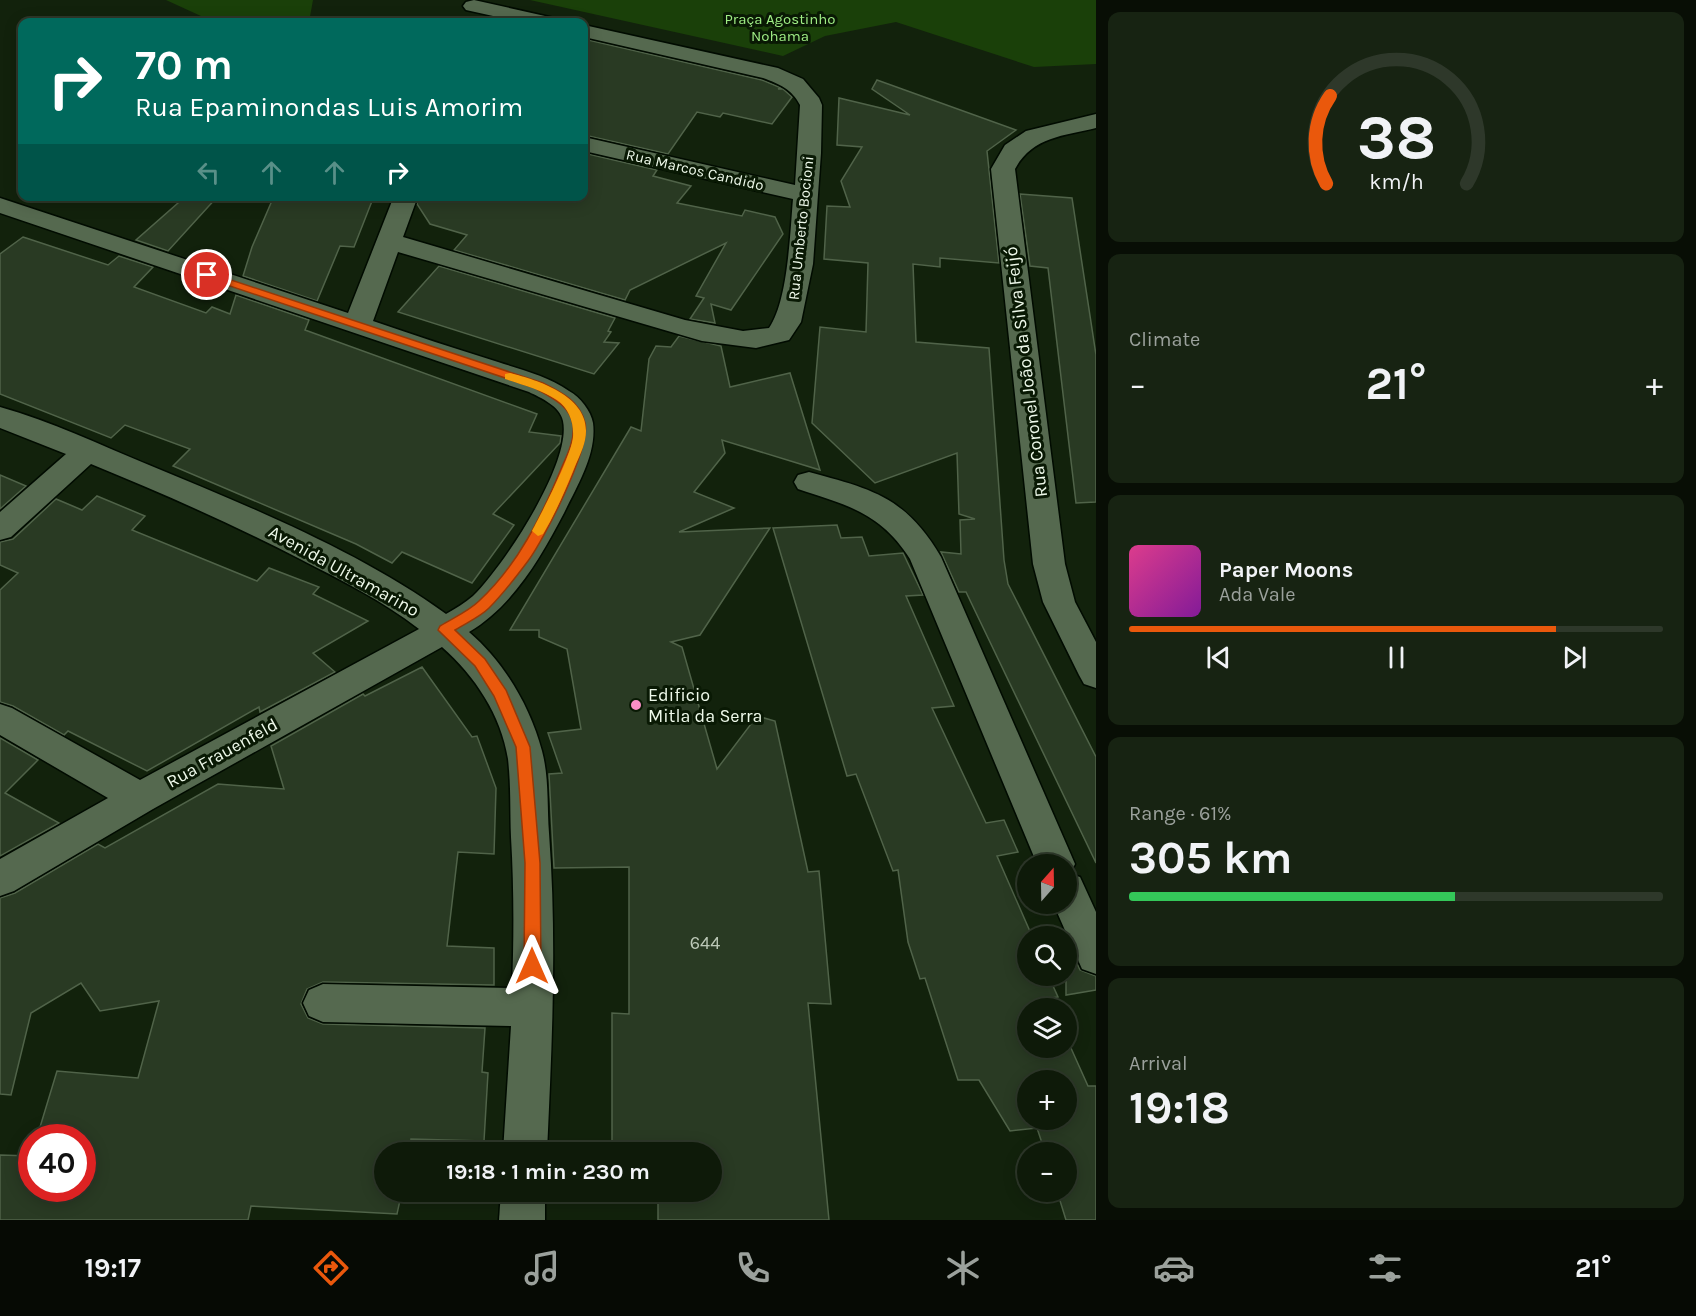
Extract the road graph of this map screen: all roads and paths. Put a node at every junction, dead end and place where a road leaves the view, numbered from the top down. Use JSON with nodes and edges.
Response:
{"nodes":[{"id":1,"x":472,"y":10,"type":"edge"},
{"id":2,"x":522,"y":18,"type":"edge"},
{"id":3,"x":588,"y":32,"type":"edge"},
{"id":4,"x":1096,"y":121,"type":"edge"},
{"id":5,"x":588,"y":145,"type":"edge"},
{"id":6,"x":806,"y":195,"type":"junction"},
{"id":7,"x":404,"y":201,"type":"edge"},
{"id":8,"x":0,"y":205,"type":"edge"},
{"id":9,"x":390,"y":241,"type":"junction"},
{"id":10,"x":357,"y":326,"type":"junction"},
{"id":11,"x":0,"y":417,"type":"edge"},
{"id":12,"x":88,"y":451,"type":"junction"},
{"id":13,"x":809,"y":482,"type":"dead end"},
{"id":14,"x":0,"y":530,"type":"edge"},
{"id":15,"x":445,"y":630,"type":"junction"},
{"id":16,"x":1096,"y":675,"type":"edge"},
{"id":17,"x":0,"y":718,"type":"edge"},
{"id":18,"x":140,"y":798,"type":"junction"},
{"id":19,"x":1052,"y":854,"type":"edge"},
{"id":20,"x":0,"y":879,"type":"edge"},
{"id":21,"x":1077,"y":914,"type":"edge"},
{"id":22,"x":1096,"y":956,"type":"edge"},
{"id":23,"x":323,"y":1003,"type":"dead end"},
{"id":24,"x":532,"y":1007,"type":"junction"},
{"id":25,"x":525,"y":1142,"type":"edge"},
{"id":26,"x":523,"y":1202,"type":"edge"},
{"id":27,"x":522,"y":1220,"type":"edge"}],
"edges":[{"from":1,"to":2,"type":"street"},
{"from":3,"to":6,"type":"street","name":"Rua Umberto Bocioni"},
{"from":4,"to":16,"type":"street","name":"Rua Coronel João da Silva Feijó"},
{"from":5,"to":6,"type":"street","name":"Rua Marcos Candido"},
{"from":6,"to":9,"type":"street","name":"Rua Umberto Bocioni"},
{"from":7,"to":9,"type":"street"},
{"from":8,"to":10,"type":"street","name":"Rua Frauenfeld"},
{"from":9,"to":10,"type":"street"},
{"from":10,"to":15,"type":"street","name":"Rua Frauenfeld"},
{"from":11,"to":12,"type":"street","name":"Avenida Ultramarino"},
{"from":12,"to":14,"type":"street"},
{"from":12,"to":15,"type":"street","name":"Avenida Ultramarino"},
{"from":13,"to":19,"type":"street"},
{"from":15,"to":18,"type":"street","name":"Rua Frauenfeld"},
{"from":15,"to":24,"type":"street","name":"Avenida Ultramarino"},
{"from":17,"to":18,"type":"street"},
{"from":18,"to":20,"type":"street","name":"Rua Frauenfeld"},
{"from":21,"to":22,"type":"street"},
{"from":23,"to":24,"type":"street"},
{"from":24,"to":25,"type":"street","name":"Avenida Ultramarino"},
{"from":26,"to":27,"type":"street"}]}
